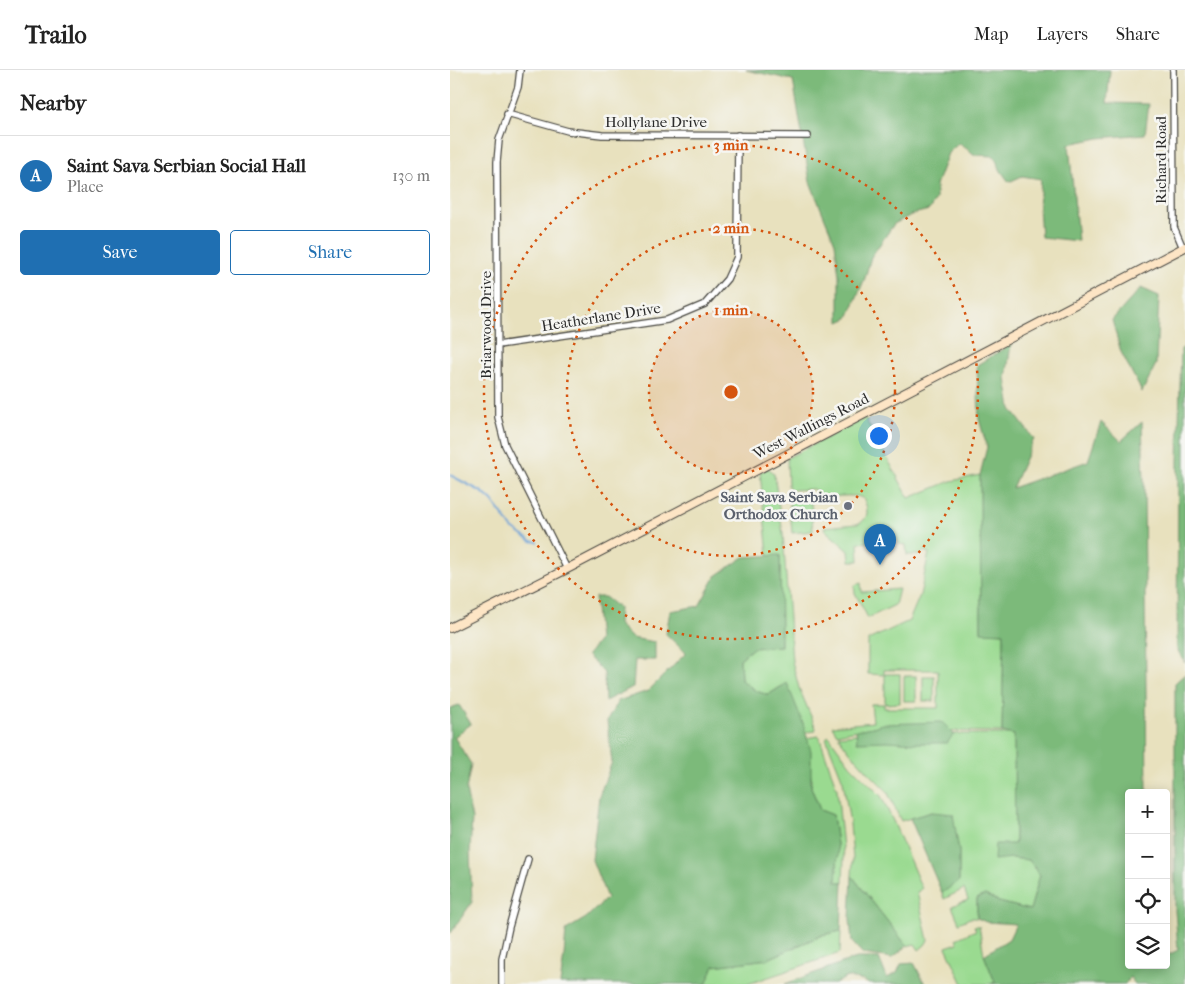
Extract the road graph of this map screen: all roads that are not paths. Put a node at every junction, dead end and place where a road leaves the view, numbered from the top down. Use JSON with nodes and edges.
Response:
{"nodes":[{"id":1,"x":520,"y":70,"type":"edge"},
{"id":2,"x":1173,"y":70,"type":"edge"},
{"id":3,"x":507,"y":114,"type":"junction"},
{"id":4,"x":738,"y":135,"type":"junction"},
{"id":5,"x":808,"y":136,"type":"dead end"},
{"id":6,"x":1184,"y":248,"type":"edge"},
{"id":7,"x":498,"y":345,"type":"junction"},
{"id":8,"x":567,"y":569,"type":"junction"},
{"id":9,"x":450,"y":628,"type":"edge"},
{"id":10,"x":528,"y":859,"type":"dead end"},
{"id":11,"x":502,"y":984,"type":"edge"}],
"edges":[{"from":1,"to":3,"type":"street","name":"Briarwood Drive"},
{"from":2,"to":6,"type":"street","name":"Richard Road"},
{"from":3,"to":4,"type":"street","name":"Hollylane Drive"},
{"from":3,"to":7,"type":"street","name":"Briarwood Drive"},
{"from":4,"to":5,"type":"street","name":"Hollylane Drive"},
{"from":4,"to":7,"type":"street","name":"Heatherlane Drive"},
{"from":6,"to":8,"type":"street","name":"West Wallings Road"},
{"from":7,"to":8,"type":"street","name":"Briarwood Drive"},
{"from":8,"to":9,"type":"street","name":"West Wallings Road"},
{"from":10,"to":11,"type":"street"}]}
